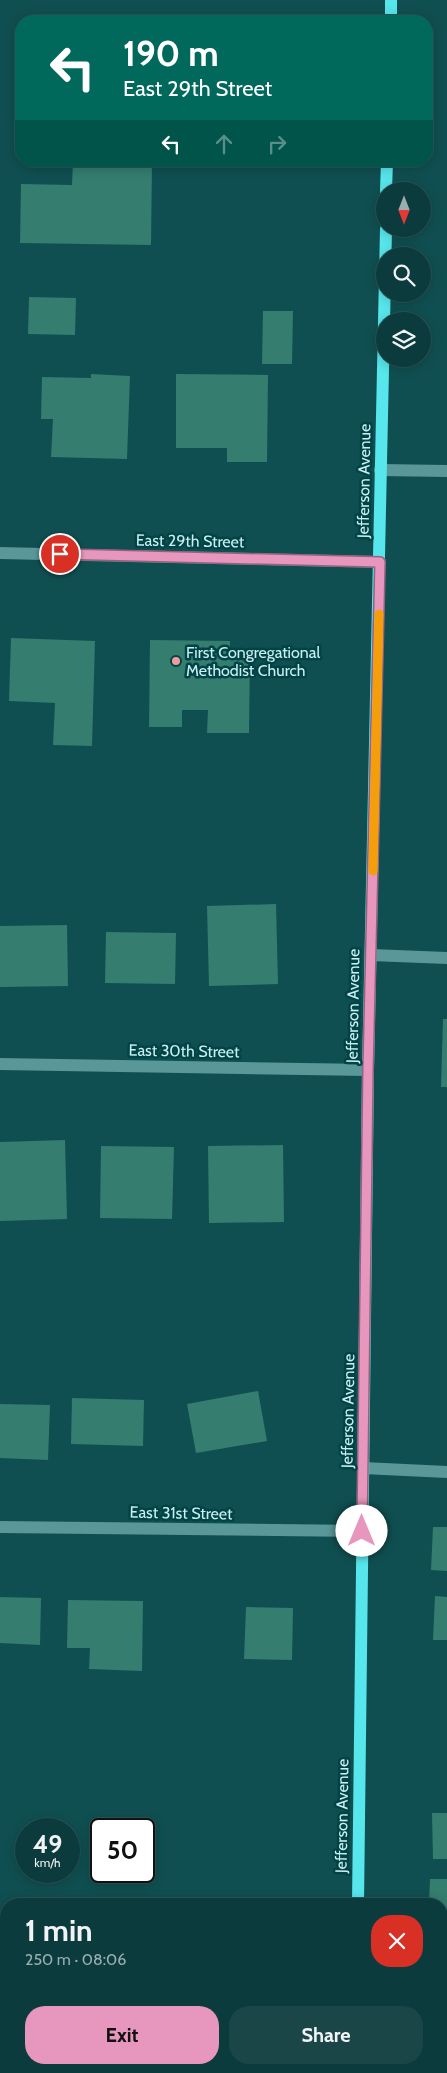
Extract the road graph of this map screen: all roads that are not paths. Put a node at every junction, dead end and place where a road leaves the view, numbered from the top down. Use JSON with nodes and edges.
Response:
{"nodes":[{"id":1,"x":391,"y":0,"type":"edge"},
{"id":2,"x":390,"y":15,"type":"edge"},
{"id":3,"x":387,"y":167,"type":"edge"},
{"id":4,"x":386,"y":182,"type":"edge"},
{"id":5,"x":386,"y":238,"type":"edge"},
{"id":6,"x":380,"y":470,"type":"junction"},
{"id":7,"x":447,"y":472,"type":"edge"},
{"id":8,"x":0,"y":553,"type":"edge"},
{"id":9,"x":380,"y":562,"type":"junction"},
{"id":10,"x":371,"y":955,"type":"junction"},
{"id":11,"x":447,"y":958,"type":"edge"},
{"id":12,"x":0,"y":1064,"type":"edge"},
{"id":13,"x":368,"y":1070,"type":"junction"},
{"id":14,"x":363,"y":1468,"type":"junction"},
{"id":15,"x":447,"y":1472,"type":"edge"},
{"id":16,"x":0,"y":1527,"type":"edge"},
{"id":17,"x":362,"y":1531,"type":"junction"},
{"id":18,"x":358,"y":1898,"type":"edge"}],
"edges":[{"from":1,"to":2,"type":"main road"},
{"from":3,"to":4,"type":"main road"},
{"from":5,"to":6,"type":"main road","name":"Jefferson Avenue"},
{"from":6,"to":7,"type":"street"},
{"from":6,"to":9,"type":"main road","name":"Jefferson Avenue"},
{"from":8,"to":9,"type":"street","name":"East 29th Street"},
{"from":9,"to":10,"type":"main road","name":"Jefferson Avenue"},
{"from":10,"to":11,"type":"street"},
{"from":10,"to":13,"type":"main road","name":"Jefferson Avenue"},
{"from":12,"to":13,"type":"street","name":"East 30th Street"},
{"from":13,"to":14,"type":"main road","name":"Jefferson Avenue"},
{"from":14,"to":15,"type":"street"},
{"from":14,"to":17,"type":"main road","name":"Jefferson Avenue"},
{"from":16,"to":17,"type":"street","name":"East 31st Street"},
{"from":17,"to":18,"type":"main road","name":"Jefferson Avenue"}]}
